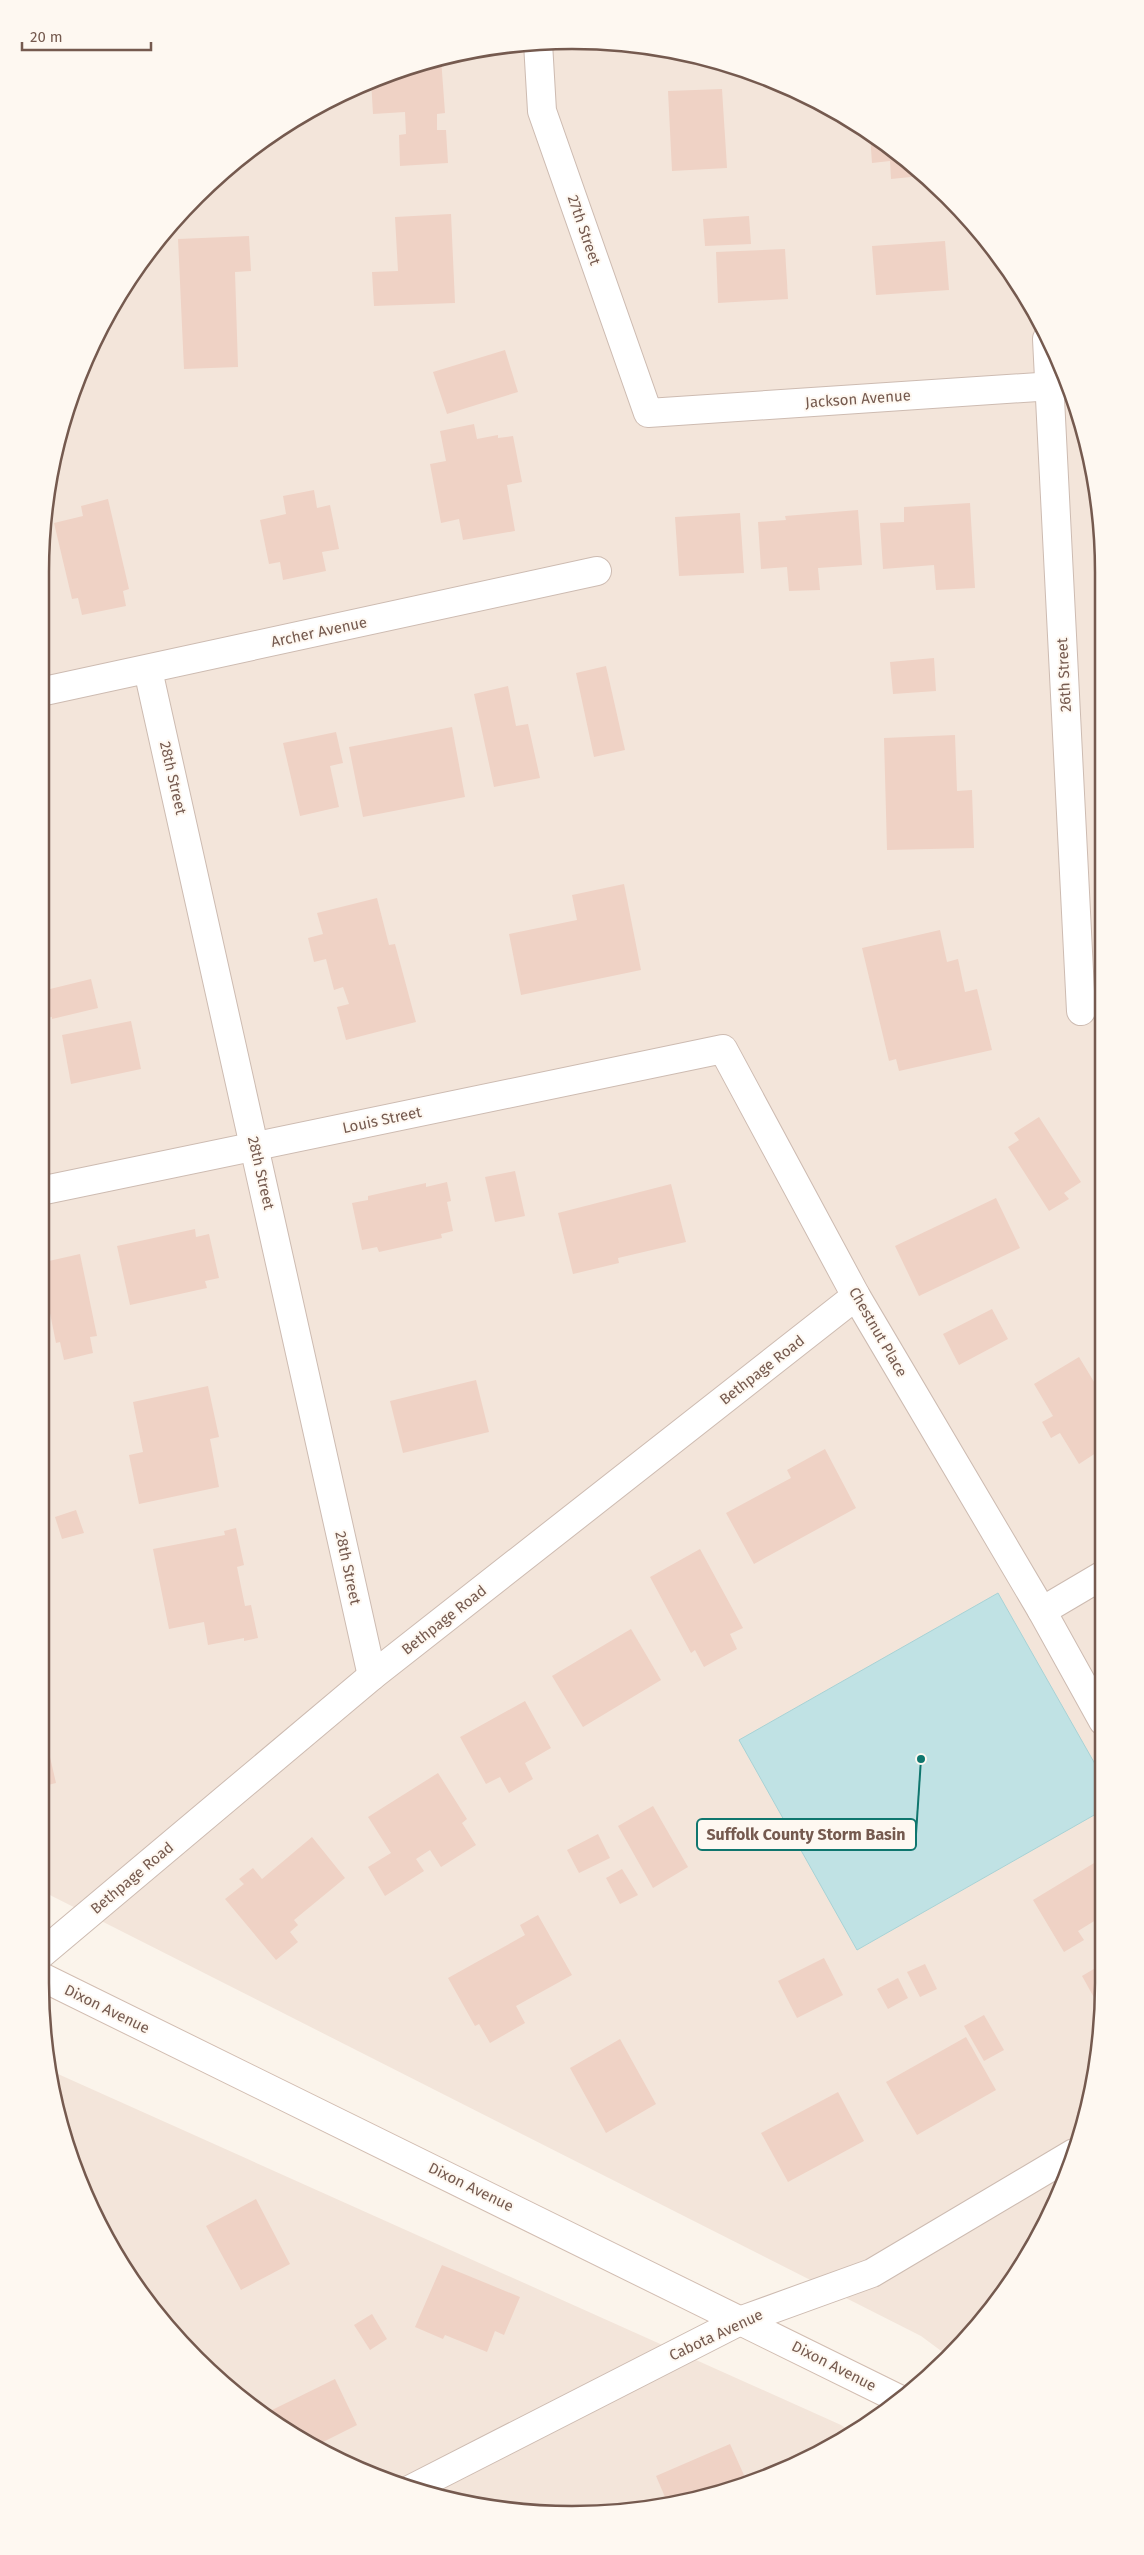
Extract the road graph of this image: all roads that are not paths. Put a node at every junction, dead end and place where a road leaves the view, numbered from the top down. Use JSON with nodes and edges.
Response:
{"nodes":[{"id":1,"x":538,"y":50,"type":"edge"},
{"id":2,"x":1059,"y":386,"type":"edge"},
{"id":3,"x":648,"y":413,"type":"joint"},
{"id":4,"x":597,"y":571,"type":"dead end"},
{"id":5,"x":148,"y":670,"type":"junction"},
{"id":6,"x":49,"y":690,"type":"edge"},
{"id":7,"x":1081,"y":1011,"type":"dead end"},
{"id":8,"x":723,"y":1049,"type":"joint"},
{"id":9,"x":255,"y":1146,"type":"junction"},
{"id":10,"x":49,"y":1189,"type":"edge"},
{"id":11,"x":856,"y":1296,"type":"junction"},
{"id":12,"x":1095,"y":1580,"type":"edge"},
{"id":13,"x":1042,"y":1610,"type":"junction"},
{"id":14,"x":372,"y":1676,"type":"junction"},
{"id":15,"x":1095,"y":1706,"type":"edge"},
{"id":16,"x":49,"y":1947,"type":"edge"},
{"id":17,"x":49,"y":1980,"type":"edge"},
{"id":18,"x":1064,"y":2159,"type":"edge"},
{"id":19,"x":742,"y":2320,"type":"junction"},
{"id":20,"x":893,"y":2396,"type":"edge"},
{"id":21,"x":422,"y":2483,"type":"edge"}],
"edges":[{"from":1,"to":3,"type":"street","name":"27th Street"},
{"from":2,"to":3,"type":"street","name":"Jackson Avenue"},
{"from":2,"to":7,"type":"street","name":"26th Street"},
{"from":4,"to":5,"type":"street","name":"Archer Avenue"},
{"from":5,"to":6,"type":"street","name":"Archer Avenue"},
{"from":5,"to":9,"type":"street","name":"28th Street"},
{"from":8,"to":9,"type":"street","name":"Louis Street"},
{"from":8,"to":11,"type":"street","name":"Chestnut Place"},
{"from":9,"to":10,"type":"street","name":"Louis Street"},
{"from":9,"to":14,"type":"street","name":"28th Street"},
{"from":11,"to":13,"type":"street","name":"Chestnut Place"},
{"from":11,"to":14,"type":"street","name":"Bethpage Road"},
{"from":12,"to":13,"type":"street"},
{"from":13,"to":15,"type":"street","name":"Chestnut Place"},
{"from":14,"to":16,"type":"street","name":"Bethpage Road"},
{"from":17,"to":19,"type":"street","name":"Dixon Avenue"},
{"from":18,"to":19,"type":"street","name":"Cabota Avenue"},
{"from":19,"to":20,"type":"street","name":"Dixon Avenue"},
{"from":19,"to":21,"type":"street","name":"Cabota Avenue"}]}
